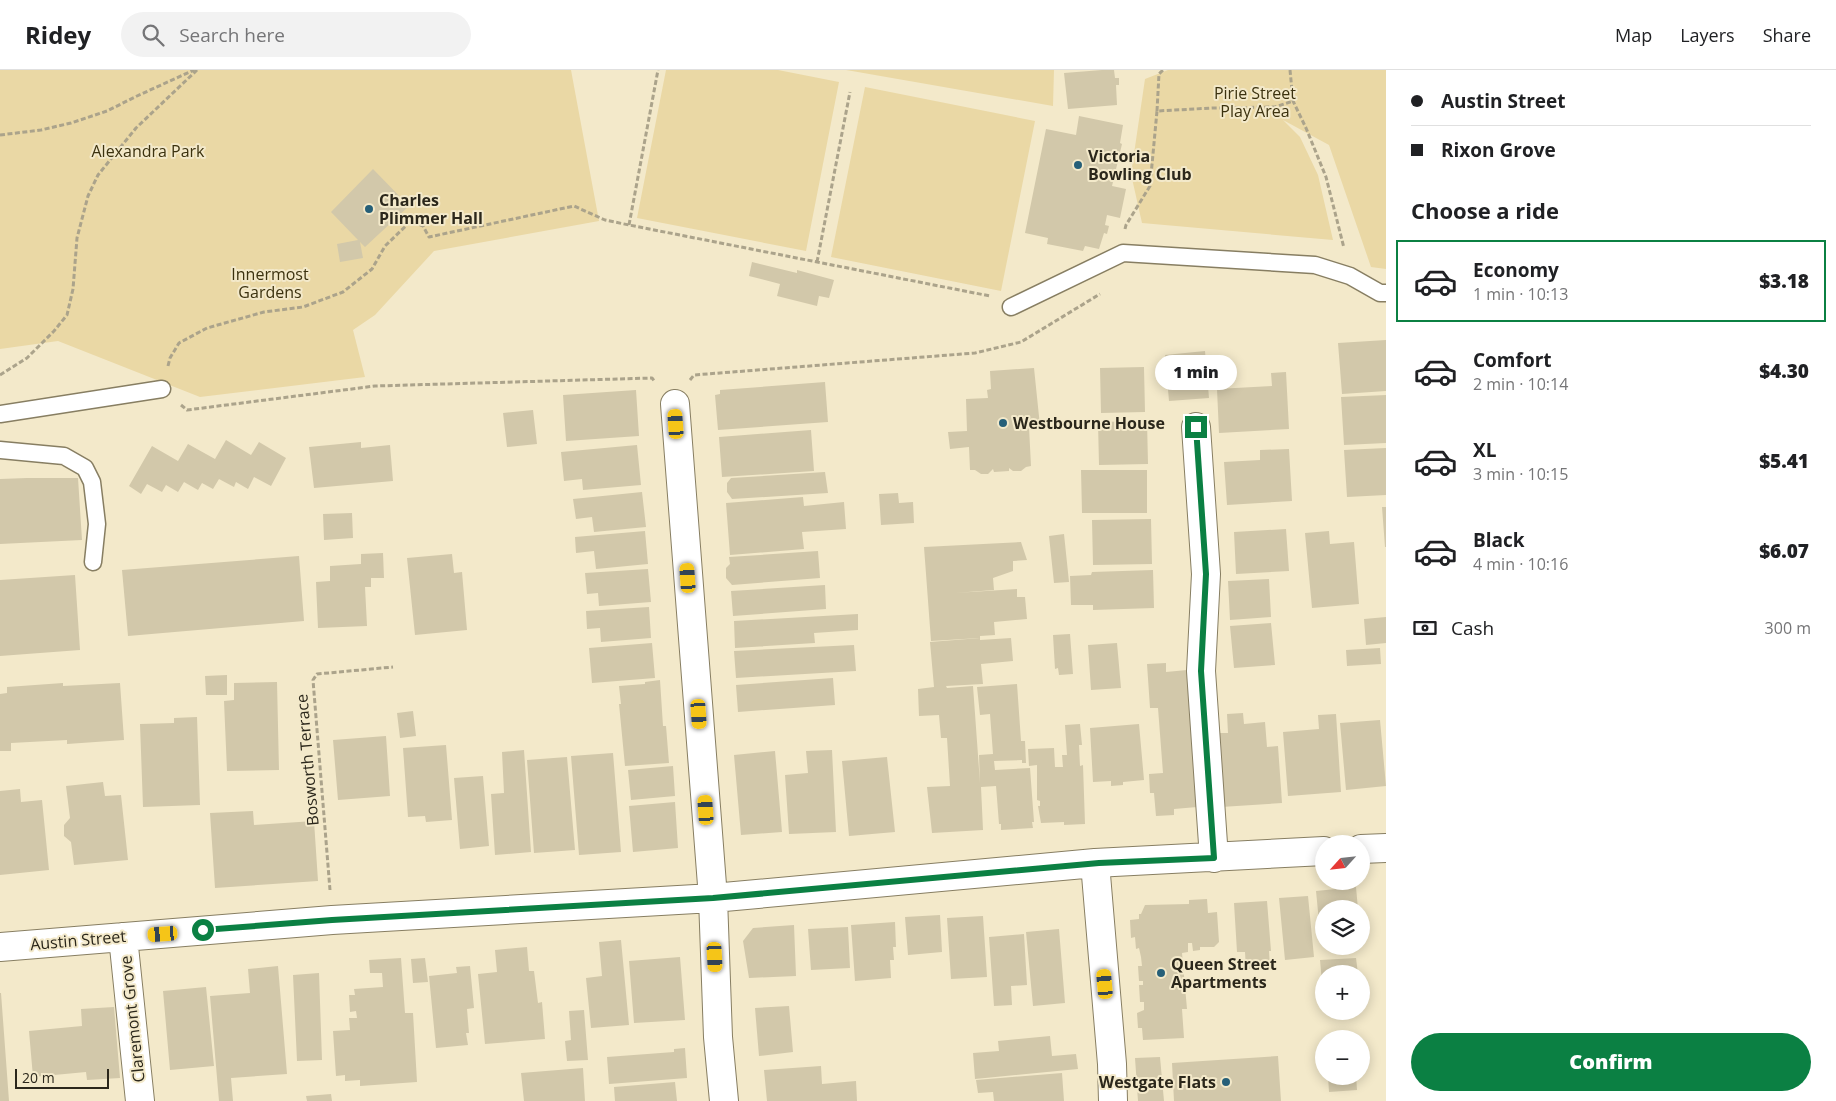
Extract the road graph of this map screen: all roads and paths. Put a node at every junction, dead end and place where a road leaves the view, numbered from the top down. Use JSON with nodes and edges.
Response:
{"nodes":[{"id":1,"x":195,"y":70,"type":"edge"},
{"id":2,"x":658,"y":70,"type":"edge"},
{"id":3,"x":1163,"y":70,"type":"edge"},
{"id":4,"x":1290,"y":70,"type":"edge"},
{"id":5,"x":850,"y":92,"type":"dead end"},
{"id":6,"x":1293,"y":101,"type":"junction"},
{"id":7,"x":1157,"y":111,"type":"junction"},
{"id":8,"x":0,"y":135,"type":"edge"},
{"id":9,"x":629,"y":225,"type":"junction"},
{"id":10,"x":1123,"y":253,"type":"junction"},
{"id":11,"x":817,"y":262,"type":"junction"},
{"id":12,"x":1350,"y":276,"type":"junction"},
{"id":13,"x":1386,"y":293,"type":"edge"},
{"id":14,"x":1011,"y":307,"type":"joint"},
{"id":15,"x":0,"y":375,"type":"edge"},
{"id":16,"x":162,"y":389,"type":"junction"},
{"id":17,"x":675,"y":404,"type":"junction"},
{"id":18,"x":0,"y":414,"type":"edge"},
{"id":19,"x":1196,"y":427,"type":"dead end"},
{"id":20,"x":0,"y":450,"type":"edge"},
{"id":21,"x":93,"y":562,"type":"dead end"},
{"id":22,"x":393,"y":667,"type":"dead end"},
{"id":23,"x":1386,"y":848,"type":"edge"},
{"id":24,"x":1370,"y":849,"type":"edge"},
{"id":25,"x":1315,"y":852,"type":"edge"},
{"id":26,"x":1214,"y":858,"type":"junction"},
{"id":27,"x":1095,"y":864,"type":"junction"},
{"id":28,"x":713,"y":898,"type":"junction"},
{"id":29,"x":332,"y":920,"type":"junction"},
{"id":30,"x":123,"y":937,"type":"junction"},
{"id":31,"x":0,"y":947,"type":"edge"},
{"id":32,"x":140,"y":1101,"type":"edge"},
{"id":33,"x":724,"y":1101,"type":"edge"},
{"id":34,"x":1114,"y":1101,"type":"edge"}],
"edges":[{"from":1,"to":8,"type":"path"},
{"from":1,"to":15,"type":"path"},
{"from":2,"to":9,"type":"path"},
{"from":3,"to":7,"type":"path"},
{"from":4,"to":6,"type":"path"},
{"from":5,"to":11,"type":"path"},
{"from":6,"to":7,"type":"path"},
{"from":6,"to":12,"type":"path"},
{"from":7,"to":10,"type":"path"},
{"from":9,"to":11,"type":"path"},
{"from":9,"to":16,"type":"path"},
{"from":10,"to":12,"type":"lane"},
{"from":10,"to":14,"type":"lane"},
{"from":10,"to":17,"type":"path"},
{"from":11,"to":14,"type":"path"},
{"from":12,"to":13,"type":"lane"},
{"from":16,"to":17,"type":"path"},
{"from":16,"to":18,"type":"lane"},
{"from":17,"to":28,"type":"street"},
{"from":19,"to":26,"type":"street"},
{"from":20,"to":21,"type":"lane"},
{"from":22,"to":29,"type":"path","name":"Bosworth Terrace"},
{"from":23,"to":24,"type":"street"},
{"from":25,"to":26,"type":"street","name":"Austin Street"},
{"from":26,"to":27,"type":"street","name":"Austin Street"},
{"from":27,"to":28,"type":"street","name":"Austin Street"},
{"from":27,"to":34,"type":"street"},
{"from":28,"to":29,"type":"street","name":"Austin Street"},
{"from":28,"to":33,"type":"street"},
{"from":29,"to":30,"type":"street","name":"Austin Street"},
{"from":30,"to":31,"type":"street","name":"Austin Street"},
{"from":30,"to":32,"type":"street","name":"Claremont Grove"}]}
